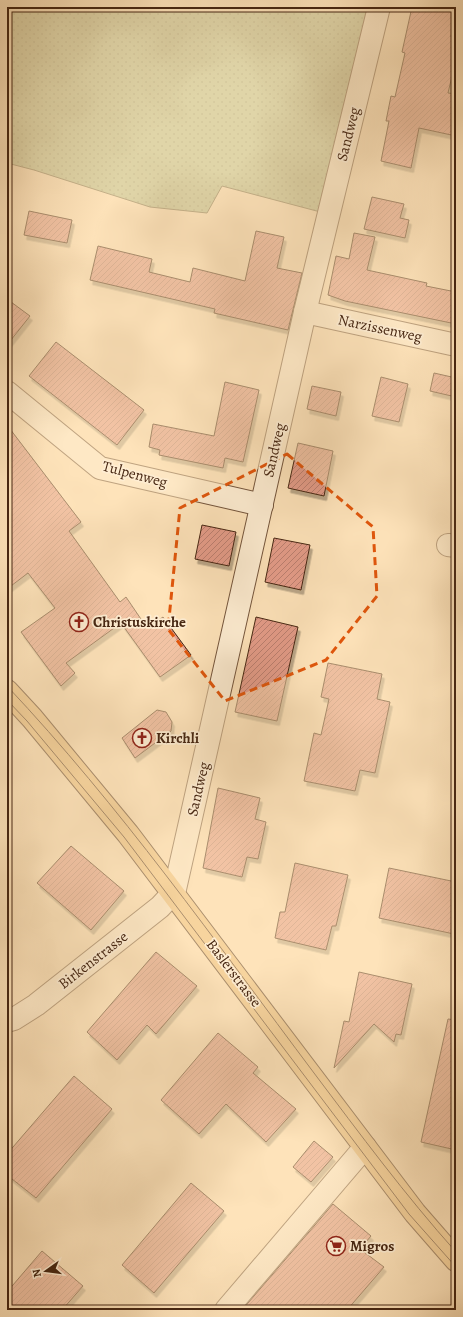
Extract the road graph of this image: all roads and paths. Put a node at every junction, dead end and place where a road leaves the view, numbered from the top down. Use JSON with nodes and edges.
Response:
{"nodes":[{"id":1,"x":379,"y":7,"type":"edge"},
{"id":2,"x":305,"y":312,"type":"junction"},
{"id":3,"x":456,"y":344,"type":"edge"},
{"id":4,"x":7,"y":392,"type":"edge"},
{"id":5,"x":262,"y":505,"type":"junction"},
{"id":6,"x":7,"y":691,"type":"edge"},
{"id":7,"x":174,"y":893,"type":"junction"},
{"id":8,"x":7,"y":1021,"type":"edge"},
{"id":9,"x":364,"y":1147,"type":"junction"},
{"id":10,"x":456,"y":1260,"type":"edge"},
{"id":11,"x":226,"y":1310,"type":"edge"}],
"edges":[{"from":1,"to":2,"type":"street","name":"Sandweg"},
{"from":2,"to":3,"type":"street","name":"Narzissenweg"},
{"from":2,"to":5,"type":"street","name":"Sandweg"},
{"from":4,"to":5,"type":"street","name":"Tulpenweg"},
{"from":5,"to":7,"type":"street","name":"Sandweg"},
{"from":6,"to":7,"type":"main road","name":"Baslerstrasse"},
{"from":7,"to":8,"type":"street","name":"Birkenstrasse"},
{"from":7,"to":9,"type":"main road","name":"Baslerstrasse"},
{"from":9,"to":10,"type":"main road","name":"Baslerstrasse"},
{"from":9,"to":11,"type":"street"}]}
